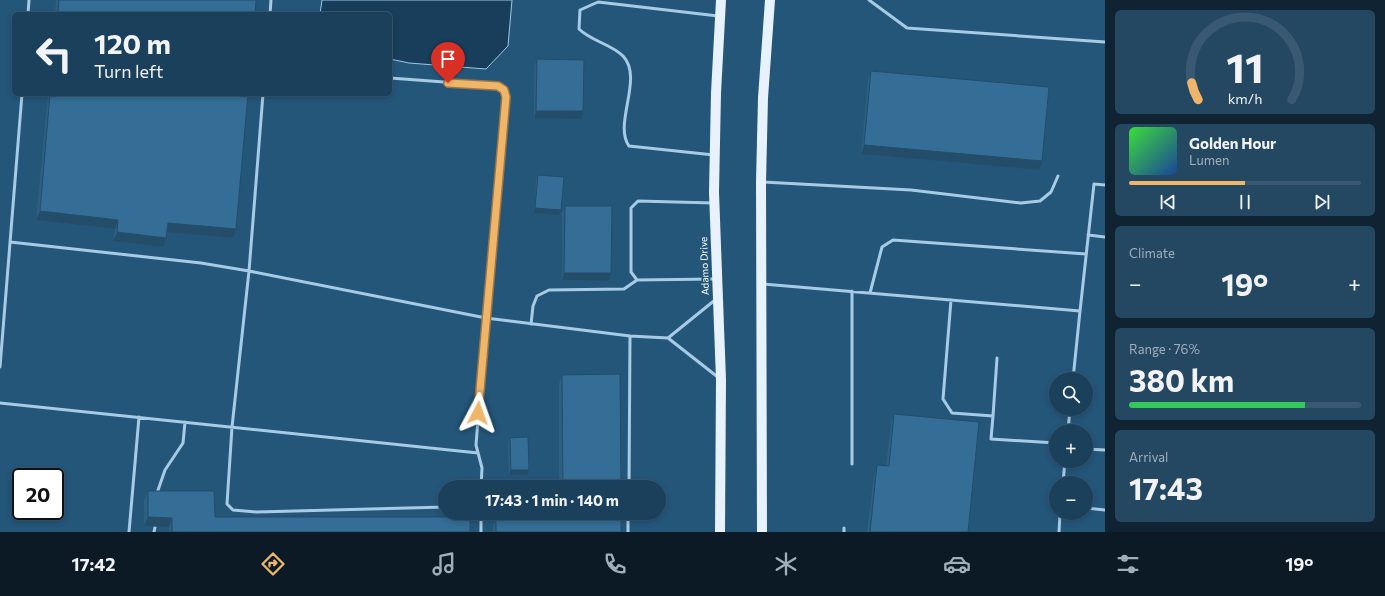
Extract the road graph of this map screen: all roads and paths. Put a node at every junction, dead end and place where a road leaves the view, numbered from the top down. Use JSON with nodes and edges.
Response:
{"nodes":[{"id":1,"x":29,"y":0,"type":"edge"},
{"id":2,"x":271,"y":0,"type":"edge"},
{"id":3,"x":721,"y":0,"type":"edge"},
{"id":4,"x":770,"y":0,"type":"edge"},
{"id":5,"x":870,"y":0,"type":"edge"},
{"id":6,"x":28,"y":12,"type":"edge"},
{"id":7,"x":270,"y":12,"type":"edge"},
{"id":8,"x":720,"y":17,"type":"junction"},
{"id":9,"x":1105,"y":42,"type":"edge"},
{"id":10,"x":392,"y":78,"type":"edge"},
{"id":11,"x":22,"y":96,"type":"edge"},
{"id":12,"x":262,"y":96,"type":"edge"},
{"id":13,"x":715,"y":155,"type":"junction"},
{"id":14,"x":1058,"y":176,"type":"dead end"},
{"id":15,"x":761,"y":182,"type":"junction"},
{"id":16,"x":1105,"y":185,"type":"edge"},
{"id":17,"x":715,"y":203,"type":"junction"},
{"id":18,"x":1088,"y":235,"type":"junction"},
{"id":19,"x":1105,"y":237,"type":"edge"},
{"id":20,"x":10,"y":242,"type":"junction"},
{"id":21,"x":1086,"y":254,"type":"junction"},
{"id":22,"x":249,"y":271,"type":"junction"},
{"id":23,"x":717,"y":279,"type":"junction"},
{"id":24,"x":637,"y":280,"type":"junction"},
{"id":25,"x":761,"y":283,"type":"junction"},
{"id":26,"x":852,"y":291,"type":"junction"},
{"id":27,"x":870,"y":293,"type":"junction"},
{"id":28,"x":718,"y":298,"type":"junction"},
{"id":29,"x":950,"y":300,"type":"junction"},
{"id":30,"x":1080,"y":311,"type":"junction"},
{"id":31,"x":486,"y":318,"type":"junction"},
{"id":32,"x":531,"y":324,"type":"junction"},
{"id":33,"x":630,"y":336,"type":"junction"},
{"id":34,"x":668,"y":338,"type":"junction"},
{"id":35,"x":997,"y":358,"type":"dead end"},
{"id":36,"x":0,"y":367,"type":"edge"},
{"id":37,"x":1074,"y":372,"type":"edge"},
{"id":38,"x":721,"y":380,"type":"junction"},
{"id":39,"x":0,"y":403,"type":"edge"},
{"id":40,"x":993,"y":416,"type":"junction"},
{"id":41,"x":139,"y":417,"type":"junction"},
{"id":42,"x":185,"y":422,"type":"junction"},
{"id":43,"x":232,"y":427,"type":"junction"},
{"id":44,"x":1049,"y":443,"type":"edge"},
{"id":45,"x":1093,"y":449,"type":"edge"},
{"id":46,"x":1105,"y":450,"type":"edge"},
{"id":47,"x":478,"y":453,"type":"junction"},
{"id":48,"x":852,"y":464,"type":"dead end"},
{"id":49,"x":481,"y":480,"type":"edge"},
{"id":50,"x":629,"y":480,"type":"edge"},
{"id":51,"x":156,"y":500,"type":"edge"},
{"id":52,"x":438,"y":507,"type":"edge"},
{"id":53,"x":1093,"y":509,"type":"edge"},
{"id":54,"x":1105,"y":510,"type":"edge"},
{"id":55,"x":762,"y":519,"type":"junction"},
{"id":56,"x":481,"y":520,"type":"edge"},
{"id":57,"x":628,"y":520,"type":"edge"},
{"id":58,"x":1060,"y":520,"type":"edge"},
{"id":59,"x":155,"y":527,"type":"edge"},
{"id":60,"x":129,"y":532,"type":"edge"},
{"id":61,"x":154,"y":532,"type":"edge"},
{"id":62,"x":481,"y":532,"type":"edge"},
{"id":63,"x":628,"y":532,"type":"edge"},
{"id":64,"x":720,"y":532,"type":"edge"},
{"id":65,"x":762,"y":532,"type":"edge"},
{"id":66,"x":766,"y":532,"type":"edge"},
{"id":67,"x":1059,"y":532,"type":"edge"}],
"edges":[{"from":1,"to":6,"type":"lane"},
{"from":2,"to":7,"type":"lane"},
{"from":3,"to":8,"type":"main road","name":"Adamo Drive"},
{"from":4,"to":15,"type":"main road"},
{"from":5,"to":9,"type":"lane"},
{"from":8,"to":13,"type":"main road","name":"Adamo Drive"},
{"from":8,"to":13,"type":"lane"},
{"from":10,"to":31,"type":"lane"},
{"from":11,"to":20,"type":"lane"},
{"from":12,"to":22,"type":"lane"},
{"from":13,"to":17,"type":"main road","name":"Adamo Drive"},
{"from":14,"to":15,"type":"lane"},
{"from":15,"to":25,"type":"main road"},
{"from":16,"to":18,"type":"lane"},
{"from":17,"to":23,"type":"main road","name":"Adamo Drive"},
{"from":17,"to":24,"type":"lane"},
{"from":18,"to":19,"type":"lane"},
{"from":18,"to":21,"type":"lane"},
{"from":20,"to":22,"type":"lane"},
{"from":20,"to":36,"type":"lane"},
{"from":21,"to":27,"type":"lane"},
{"from":21,"to":30,"type":"lane"},
{"from":22,"to":31,"type":"lane"},
{"from":22,"to":43,"type":"lane"},
{"from":23,"to":24,"type":"lane"},
{"from":23,"to":28,"type":"main road","name":"Adamo Drive"},
{"from":24,"to":32,"type":"lane"},
{"from":25,"to":26,"type":"lane"},
{"from":25,"to":55,"type":"main road"},
{"from":26,"to":27,"type":"lane"},
{"from":26,"to":48,"type":"lane"},
{"from":27,"to":29,"type":"lane"},
{"from":28,"to":34,"type":"lane"},
{"from":28,"to":38,"type":"main road","name":"Adamo Drive"},
{"from":29,"to":30,"type":"lane"},
{"from":29,"to":40,"type":"lane"},
{"from":30,"to":37,"type":"lane"},
{"from":31,"to":32,"type":"lane"},
{"from":31,"to":47,"type":"lane"},
{"from":32,"to":33,"type":"lane"},
{"from":33,"to":34,"type":"lane"},
{"from":33,"to":50,"type":"lane"},
{"from":34,"to":38,"type":"lane"},
{"from":35,"to":40,"type":"lane"},
{"from":38,"to":64,"type":"main road","name":"Adamo Drive"},
{"from":39,"to":41,"type":"lane"},
{"from":40,"to":44,"type":"lane"},
{"from":41,"to":42,"type":"lane"},
{"from":41,"to":60,"type":"lane"},
{"from":42,"to":43,"type":"lane"},
{"from":42,"to":51,"type":"lane"},
{"from":43,"to":47,"type":"lane"},
{"from":43,"to":52,"type":"lane"},
{"from":45,"to":46,"type":"lane"},
{"from":47,"to":49,"type":"lane"},
{"from":53,"to":54,"type":"lane"},
{"from":55,"to":65,"type":"main road"},
{"from":55,"to":66,"type":"main road"},
{"from":56,"to":62,"type":"lane"},
{"from":57,"to":63,"type":"lane"},
{"from":58,"to":67,"type":"lane"},
{"from":59,"to":61,"type":"lane"}]}
